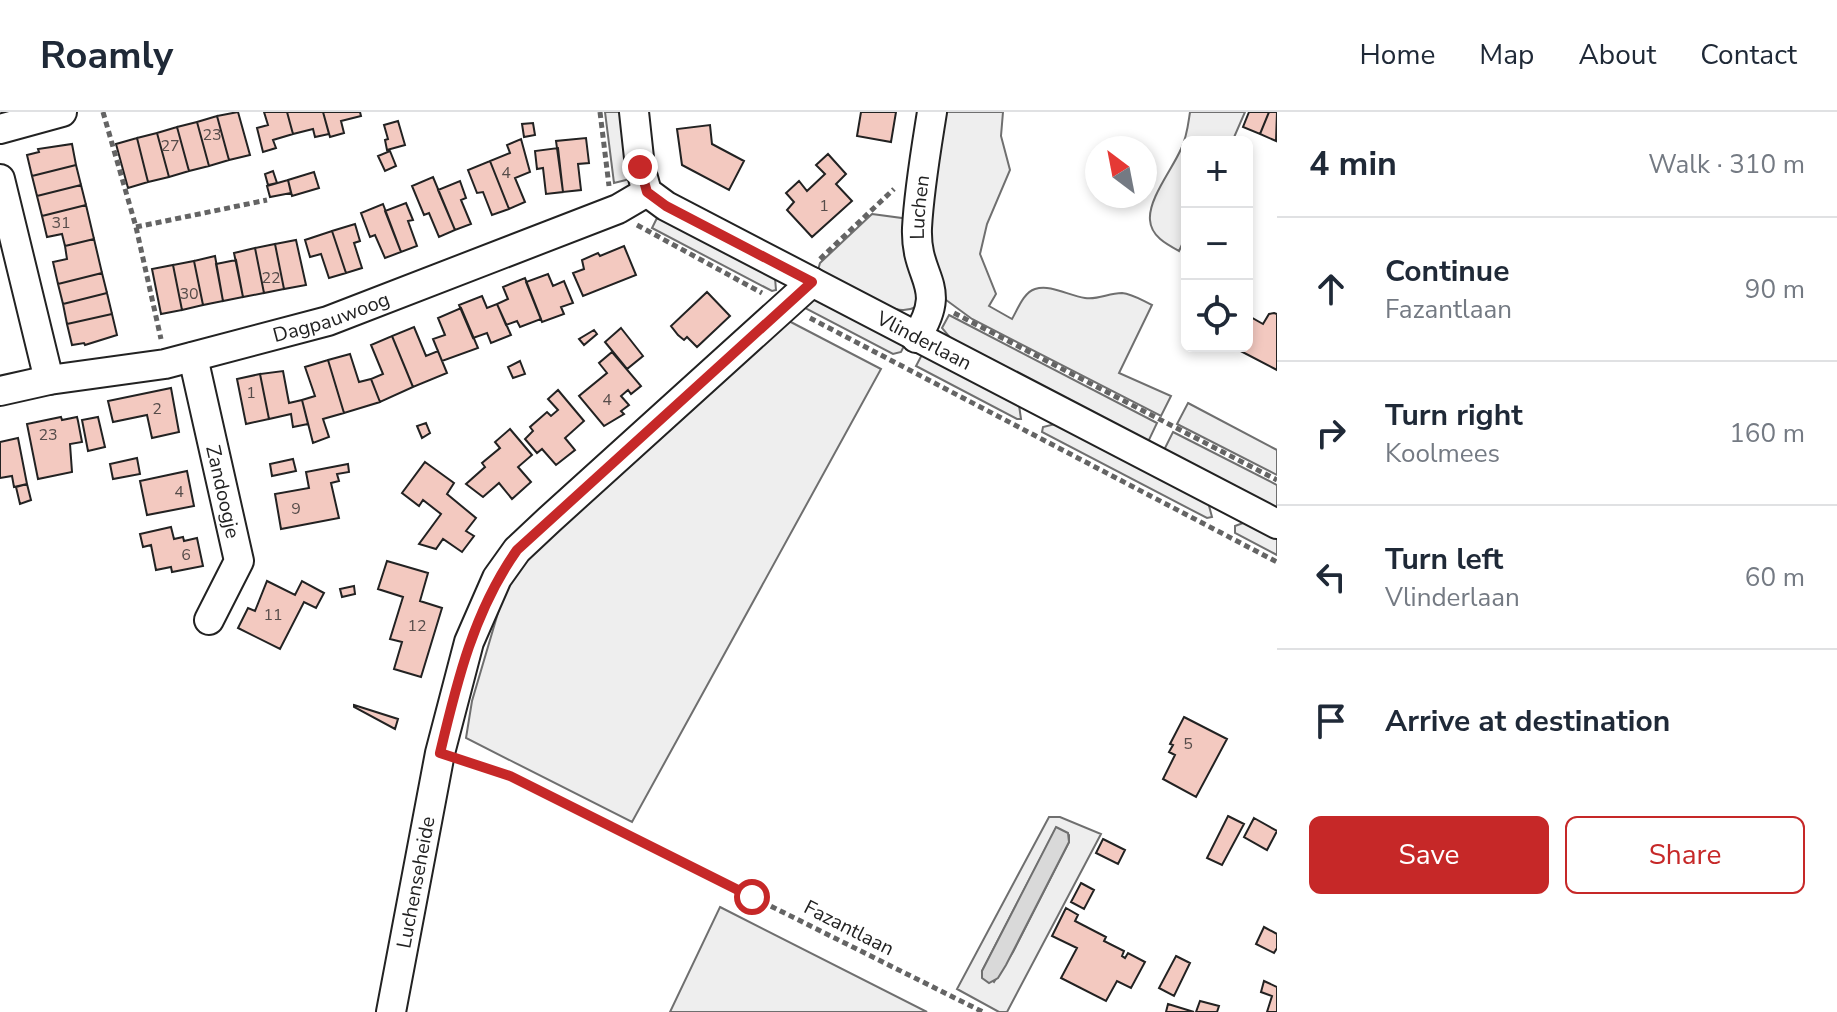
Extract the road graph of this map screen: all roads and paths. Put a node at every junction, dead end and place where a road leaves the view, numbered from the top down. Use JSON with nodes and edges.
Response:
{"nodes":[{"id":1,"x":62,"y":112,"type":"edge"},
{"id":2,"x":103,"y":112,"type":"edge"},
{"id":3,"x":634,"y":112,"type":"edge"},
{"id":4,"x":932,"y":112,"type":"edge"},
{"id":5,"x":0,"y":129,"type":"edge"},
{"id":6,"x":926,"y":164,"type":"junction"},
{"id":7,"x":0,"y":179,"type":"edge"},
{"id":8,"x":647,"y":192,"type":"junction"},
{"id":9,"x":267,"y":200,"type":"dead end"},
{"id":10,"x":136,"y":227,"type":"junction"},
{"id":11,"x":812,"y":282,"type":"junction"},
{"id":12,"x":933,"y":299,"type":"junction"},
{"id":13,"x":785,"y":305,"type":"junction"},
{"id":14,"x":916,"y":338,"type":"junction"},
{"id":15,"x":193,"y":357,"type":"junction"},
{"id":16,"x":165,"y":364,"type":"junction"},
{"id":17,"x":49,"y":380,"type":"junction"},
{"id":18,"x":0,"y":391,"type":"edge"},
{"id":19,"x":1277,"y":480,"type":"edge"},
{"id":20,"x":1277,"y":524,"type":"edge"},
{"id":21,"x":1277,"y":562,"type":"edge"},
{"id":22,"x":209,"y":620,"type":"dead end"},
{"id":23,"x":440,"y":753,"type":"junction"},
{"id":24,"x":391,"y":1012,"type":"edge"},
{"id":25,"x":983,"y":1012,"type":"edge"}],
"edges":[{"from":1,"to":5,"type":"street"},
{"from":2,"to":10,"type":"path"},
{"from":3,"to":8,"type":"street"},
{"from":4,"to":6,"type":"street","name":"Luchen"},
{"from":6,"to":11,"type":"path","name":"Luchen"},
{"from":6,"to":12,"type":"street","name":"Luchen"},
{"from":7,"to":17,"type":"street"},
{"from":8,"to":11,"type":"street","name":"Vlinderlaan"},
{"from":8,"to":15,"type":"street","name":"Dagpauwoog"},
{"from":9,"to":10,"type":"path"},
{"from":10,"to":16,"type":"path"},
{"from":11,"to":13,"type":"street","name":"Luchenseheide"},
{"from":11,"to":14,"type":"street","name":"Vlinderlaan"},
{"from":12,"to":14,"type":"street"},
{"from":12,"to":19,"type":"path","name":"Vlinderlaan"},
{"from":13,"to":21,"type":"path","name":"Vlinderlaan"},
{"from":13,"to":23,"type":"street","name":"Luchenseheide"},
{"from":14,"to":20,"type":"street","name":"Vlinderlaan"},
{"from":15,"to":16,"type":"street","name":"Dagpauwoog"},
{"from":15,"to":22,"type":"street","name":"Zandoogje"},
{"from":16,"to":17,"type":"street","name":"Dagpauwoog"},
{"from":17,"to":18,"type":"street","name":"Dagpauwoog"},
{"from":23,"to":24,"type":"street","name":"Luchenseheide"},
{"from":23,"to":25,"type":"path","name":"Fazantlaan"}]}
